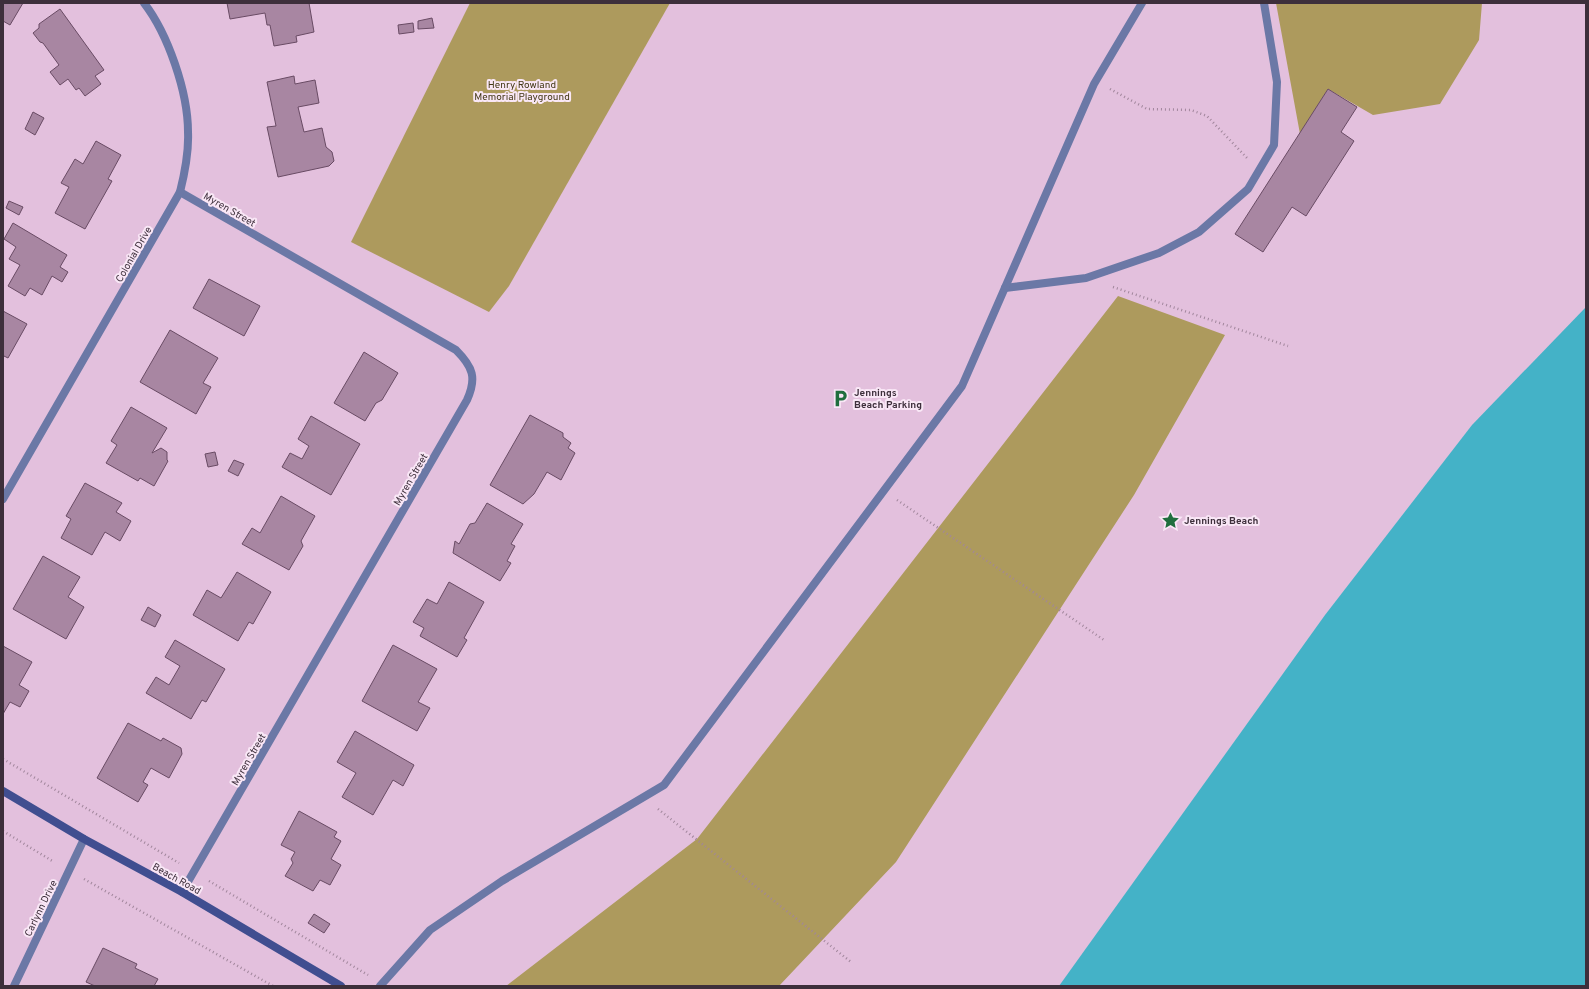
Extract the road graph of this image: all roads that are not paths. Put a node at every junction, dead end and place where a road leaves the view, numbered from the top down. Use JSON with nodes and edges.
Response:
{"nodes":[{"id":1,"x":144,"y":3,"type":"edge"},
{"id":2,"x":1142,"y":3,"type":"edge"},
{"id":3,"x":1264,"y":3,"type":"edge"},
{"id":4,"x":180,"y":192,"type":"junction"},
{"id":5,"x":1005,"y":288,"type":"junction"},
{"id":6,"x":3,"y":499,"type":"edge"},
{"id":7,"x":3,"y":791,"type":"edge"},
{"id":8,"x":84,"y":840,"type":"junction"},
{"id":9,"x":182,"y":892,"type":"junction"},
{"id":10,"x":14,"y":986,"type":"edge"},
{"id":11,"x":340,"y":986,"type":"edge"},
{"id":12,"x":380,"y":986,"type":"edge"}],
"edges":[{"from":1,"to":4,"type":"street","name":"Colonial Drive"},
{"from":2,"to":5,"type":"street"},
{"from":3,"to":5,"type":"street"},
{"from":4,"to":6,"type":"street","name":"Colonial Drive"},
{"from":4,"to":9,"type":"street","name":"Myren Street"},
{"from":5,"to":12,"type":"street"},
{"from":7,"to":8,"type":"street","name":"Beach Road"},
{"from":8,"to":9,"type":"street","name":"Beach Road"},
{"from":8,"to":10,"type":"street","name":"Carlynn Drive"},
{"from":9,"to":11,"type":"street","name":"Beach Road"}]}
